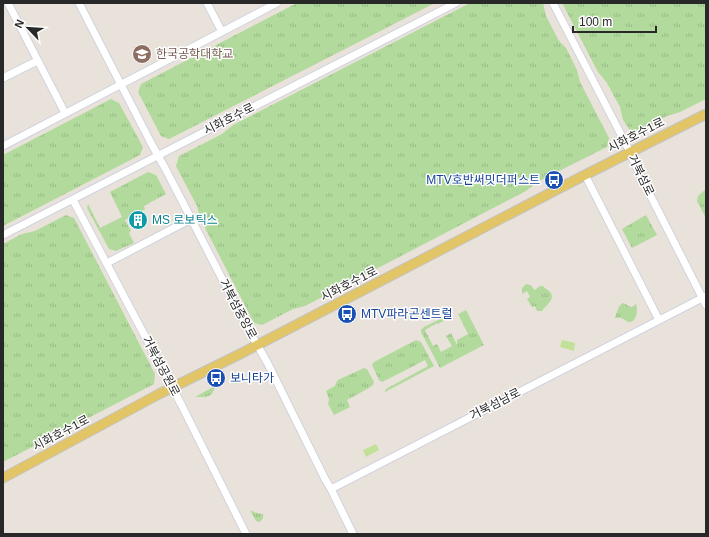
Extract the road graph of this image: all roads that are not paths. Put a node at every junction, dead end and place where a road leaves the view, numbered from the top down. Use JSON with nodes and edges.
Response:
{"nodes":[{"id":1,"x":8,"y":3,"type":"edge"},
{"id":2,"x":79,"y":3,"type":"edge"},
{"id":3,"x":207,"y":3,"type":"edge"},
{"id":4,"x":277,"y":3,"type":"edge"},
{"id":5,"x":456,"y":3,"type":"edge"},
{"id":6,"x":553,"y":3,"type":"edge"},
{"id":7,"x":222,"y":32,"type":"junction"},
{"id":8,"x":37,"y":61,"type":"junction"},
{"id":9,"x":3,"y":78,"type":"edge"},
{"id":10,"x":121,"y":84,"type":"junction"},
{"id":11,"x":65,"y":114,"type":"junction"},
{"id":12,"x":706,"y":114,"type":"edge"},
{"id":13,"x":3,"y":146,"type":"edge"},
{"id":14,"x":630,"y":152,"type":"junction"},
{"id":15,"x":158,"y":155,"type":"junction"},
{"id":16,"x":585,"y":175,"type":"junction"},
{"id":17,"x":73,"y":200,"type":"junction"},
{"id":18,"x":191,"y":219,"type":"junction"},
{"id":19,"x":3,"y":235,"type":"edge"},
{"id":20,"x":106,"y":263,"type":"junction"},
{"id":21,"x":704,"y":297,"type":"edge"},
{"id":22,"x":706,"y":305,"type":"edge"},
{"id":23,"x":659,"y":320,"type":"junction"},
{"id":24,"x":257,"y":345,"type":"junction"},
{"id":25,"x":172,"y":388,"type":"junction"},
{"id":26,"x":3,"y":478,"type":"edge"},
{"id":27,"x":331,"y":489,"type":"junction"},
{"id":28,"x":246,"y":534,"type":"edge"},
{"id":29,"x":353,"y":534,"type":"edge"}],
"edges":[{"from":1,"to":8,"type":"street"},
{"from":2,"to":10,"type":"street","name":"거북섬중앙로"},
{"from":3,"to":7,"type":"street"},
{"from":4,"to":7,"type":"street"},
{"from":5,"to":15,"type":"street","name":"시화호수로"},
{"from":6,"to":14,"type":"street","name":"거북섬로"},
{"from":7,"to":10,"type":"street"},
{"from":8,"to":9,"type":"street"},
{"from":8,"to":11,"type":"street"},
{"from":10,"to":11,"type":"street"},
{"from":10,"to":15,"type":"street","name":"거북섬중앙로"},
{"from":11,"to":13,"type":"street"},
{"from":12,"to":14,"type":"main road","name":"시화호수1로"},
{"from":14,"to":16,"type":"main road","name":"시화호수1로"},
{"from":14,"to":21,"type":"street","name":"거북섬로"},
{"from":15,"to":17,"type":"street","name":"시화호수로"},
{"from":15,"to":18,"type":"street","name":"거북섬중앙로"},
{"from":16,"to":23,"type":"street"},
{"from":16,"to":24,"type":"main road","name":"시화호수1로"},
{"from":17,"to":19,"type":"street","name":"시화호수로"},
{"from":17,"to":20,"type":"street","name":"거북섬공원로"},
{"from":18,"to":20,"type":"street"},
{"from":18,"to":24,"type":"street","name":"거북섬중앙로"},
{"from":20,"to":25,"type":"street","name":"거북섬공원로"},
{"from":21,"to":22,"type":"street","name":"거북섬로"},
{"from":21,"to":23,"type":"street","name":"거북섬남로"},
{"from":23,"to":27,"type":"street","name":"거북섬남로"},
{"from":24,"to":25,"type":"main road","name":"시화호수1로"},
{"from":24,"to":27,"type":"street","name":"거북섬중앙로"},
{"from":25,"to":26,"type":"main road","name":"시화호수1로"},
{"from":25,"to":28,"type":"street","name":"거북섬공원로"},
{"from":27,"to":29,"type":"street","name":"거북섬중앙로"}]}
